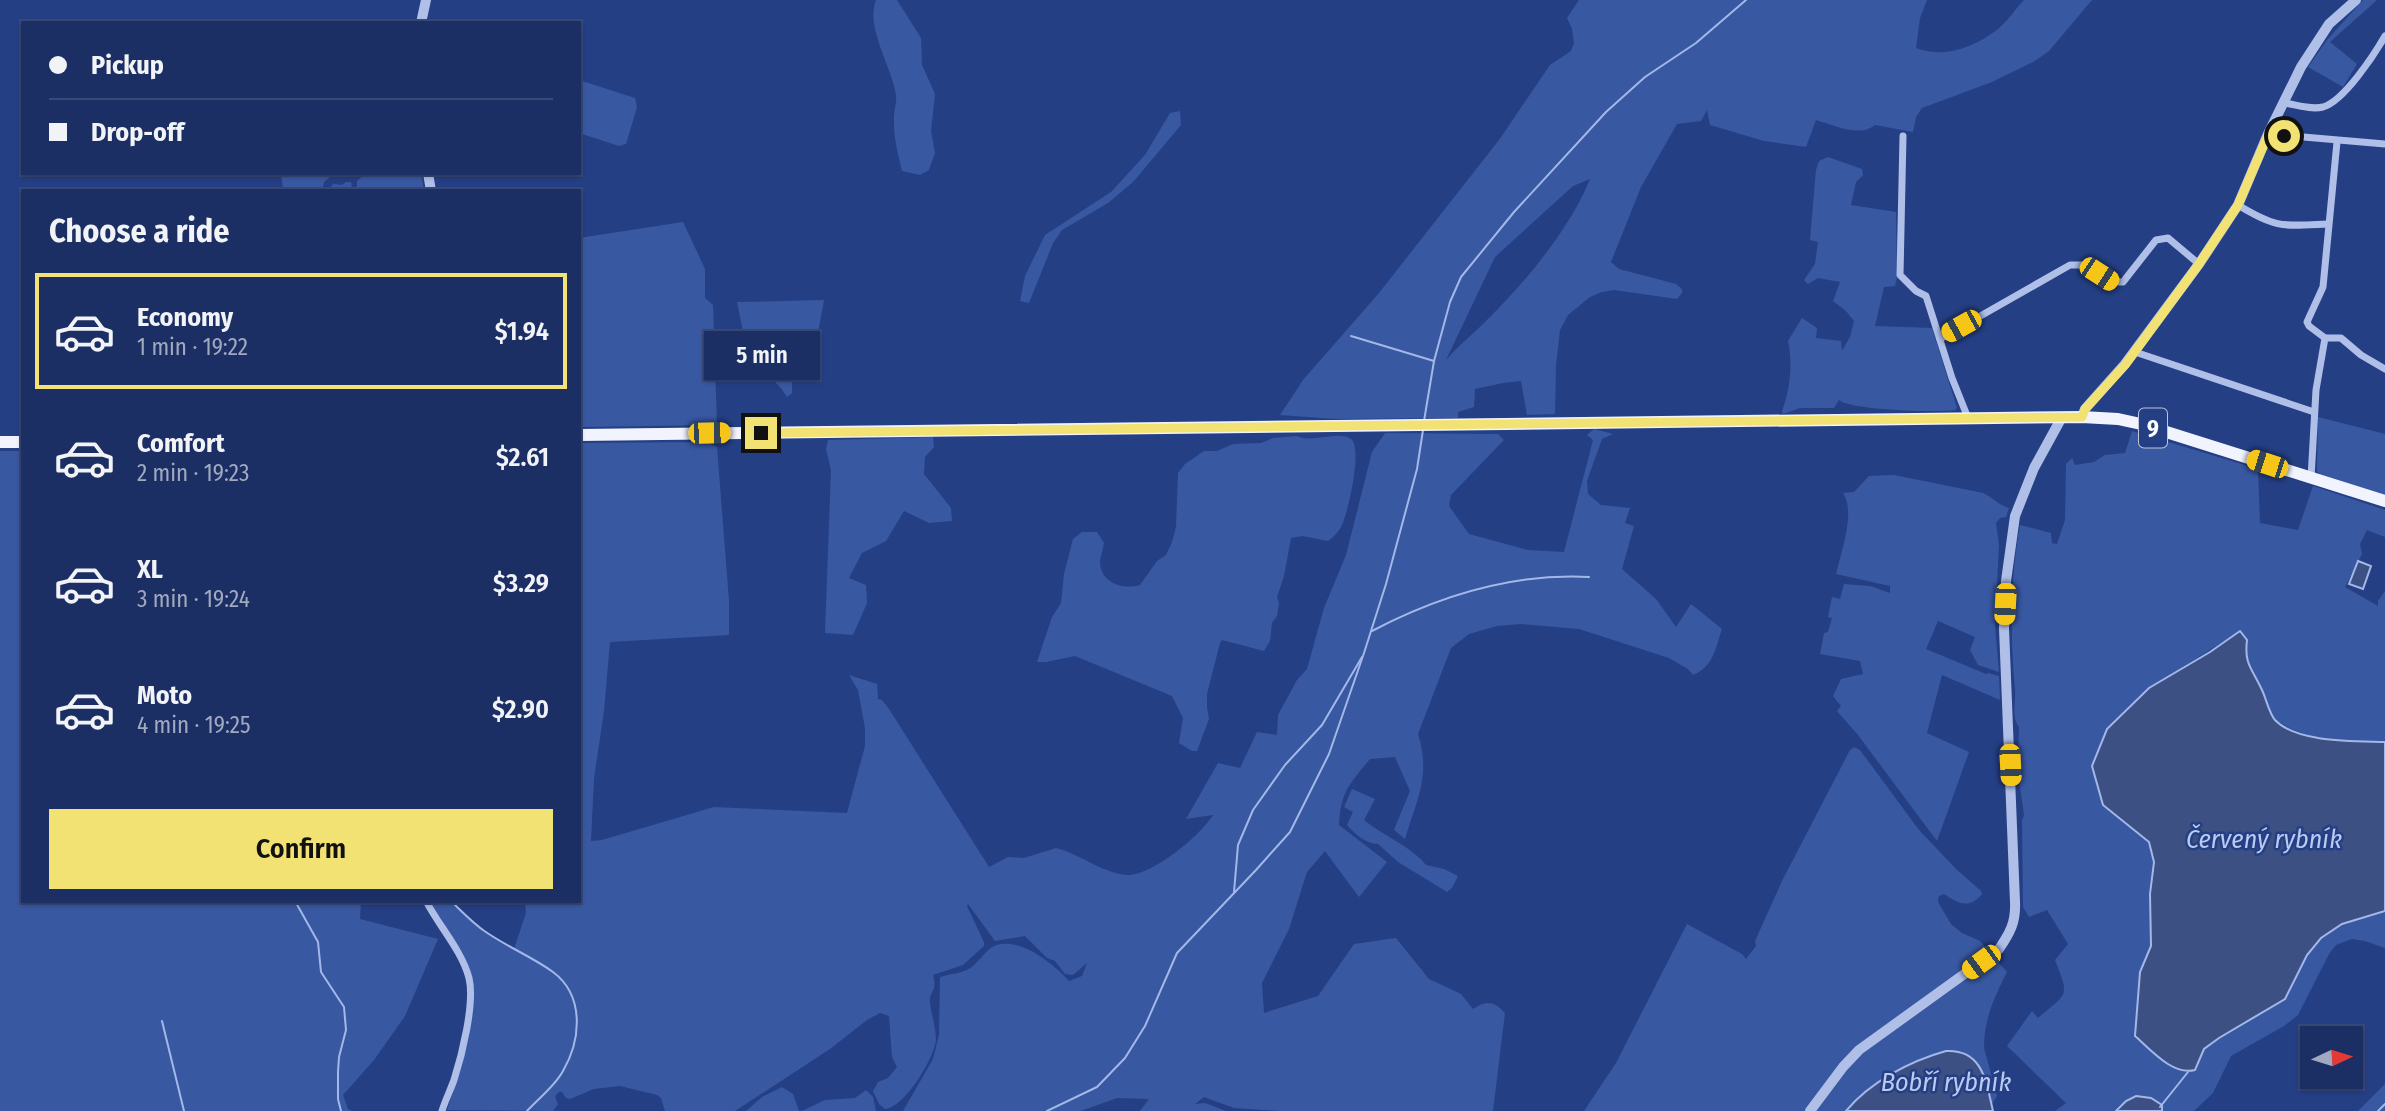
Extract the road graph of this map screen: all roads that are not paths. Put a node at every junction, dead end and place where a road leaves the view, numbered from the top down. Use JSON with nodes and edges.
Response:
{"nodes":[{"id":1,"x":426,"y":0,"type":"edge"},
{"id":2,"x":2356,"y":0,"type":"edge"},
{"id":3,"x":421,"y":21,"type":"edge"},
{"id":4,"x":2385,"y":36,"type":"edge"},
{"id":5,"x":2285,"y":103,"type":"junction"},
{"id":6,"x":2268,"y":135,"type":"junction"},
{"id":7,"x":1903,"y":136,"type":"dead end"},
{"id":8,"x":2337,"y":142,"type":"junction"},
{"id":9,"x":2385,"y":144,"type":"edge"},
{"id":10,"x":2238,"y":205,"type":"junction"},
{"id":11,"x":2328,"y":224,"type":"junction"},
{"id":12,"x":2199,"y":264,"type":"junction"},
{"id":13,"x":2325,"y":338,"type":"junction"},
{"id":14,"x":1940,"y":339,"type":"junction"},
{"id":15,"x":2135,"y":352,"type":"junction"},
{"id":16,"x":2385,"y":369,"type":"edge"},
{"id":17,"x":2314,"y":412,"type":"junction"},
{"id":18,"x":2062,"y":417,"type":"junction"},
{"id":19,"x":2082,"y":417,"type":"junction"},
{"id":20,"x":1968,"y":418,"type":"junction"},
{"id":21,"x":581,"y":435,"type":"edge"},
{"id":22,"x":0,"y":442,"type":"edge"},
{"id":23,"x":21,"y":442,"type":"edge"},
{"id":24,"x":2311,"y":478,"type":"junction"},
{"id":25,"x":2385,"y":501,"type":"edge"},
{"id":26,"x":427,"y":903,"type":"edge"},
{"id":27,"x":442,"y":1111,"type":"edge"},
{"id":28,"x":1810,"y":1111,"type":"edge"}],
"edges":[{"from":1,"to":3,"type":"street"},
{"from":2,"to":5,"type":"street"},
{"from":4,"to":5,"type":"street"},
{"from":5,"to":6,"type":"street"},
{"from":6,"to":8,"type":"street"},
{"from":6,"to":10,"type":"street"},
{"from":7,"to":14,"type":"street"},
{"from":8,"to":9,"type":"street"},
{"from":8,"to":11,"type":"street"},
{"from":10,"to":11,"type":"street"},
{"from":10,"to":12,"type":"street"},
{"from":11,"to":13,"type":"street"},
{"from":12,"to":14,"type":"street"},
{"from":12,"to":15,"type":"street"},
{"from":13,"to":16,"type":"street"},
{"from":13,"to":17,"type":"street"},
{"from":14,"to":20,"type":"street"},
{"from":15,"to":17,"type":"street"},
{"from":15,"to":19,"type":"street"},
{"from":17,"to":24,"type":"street"},
{"from":18,"to":19,"type":"main road","number":"9"},
{"from":18,"to":20,"type":"main road","number":"9"},
{"from":18,"to":28,"type":"street"},
{"from":19,"to":24,"type":"main road","number":"9"},
{"from":20,"to":21,"type":"main road","number":"9"},
{"from":22,"to":23,"type":"main road"},
{"from":24,"to":25,"type":"main road","number":"9"},
{"from":26,"to":27,"type":"street"}]}
